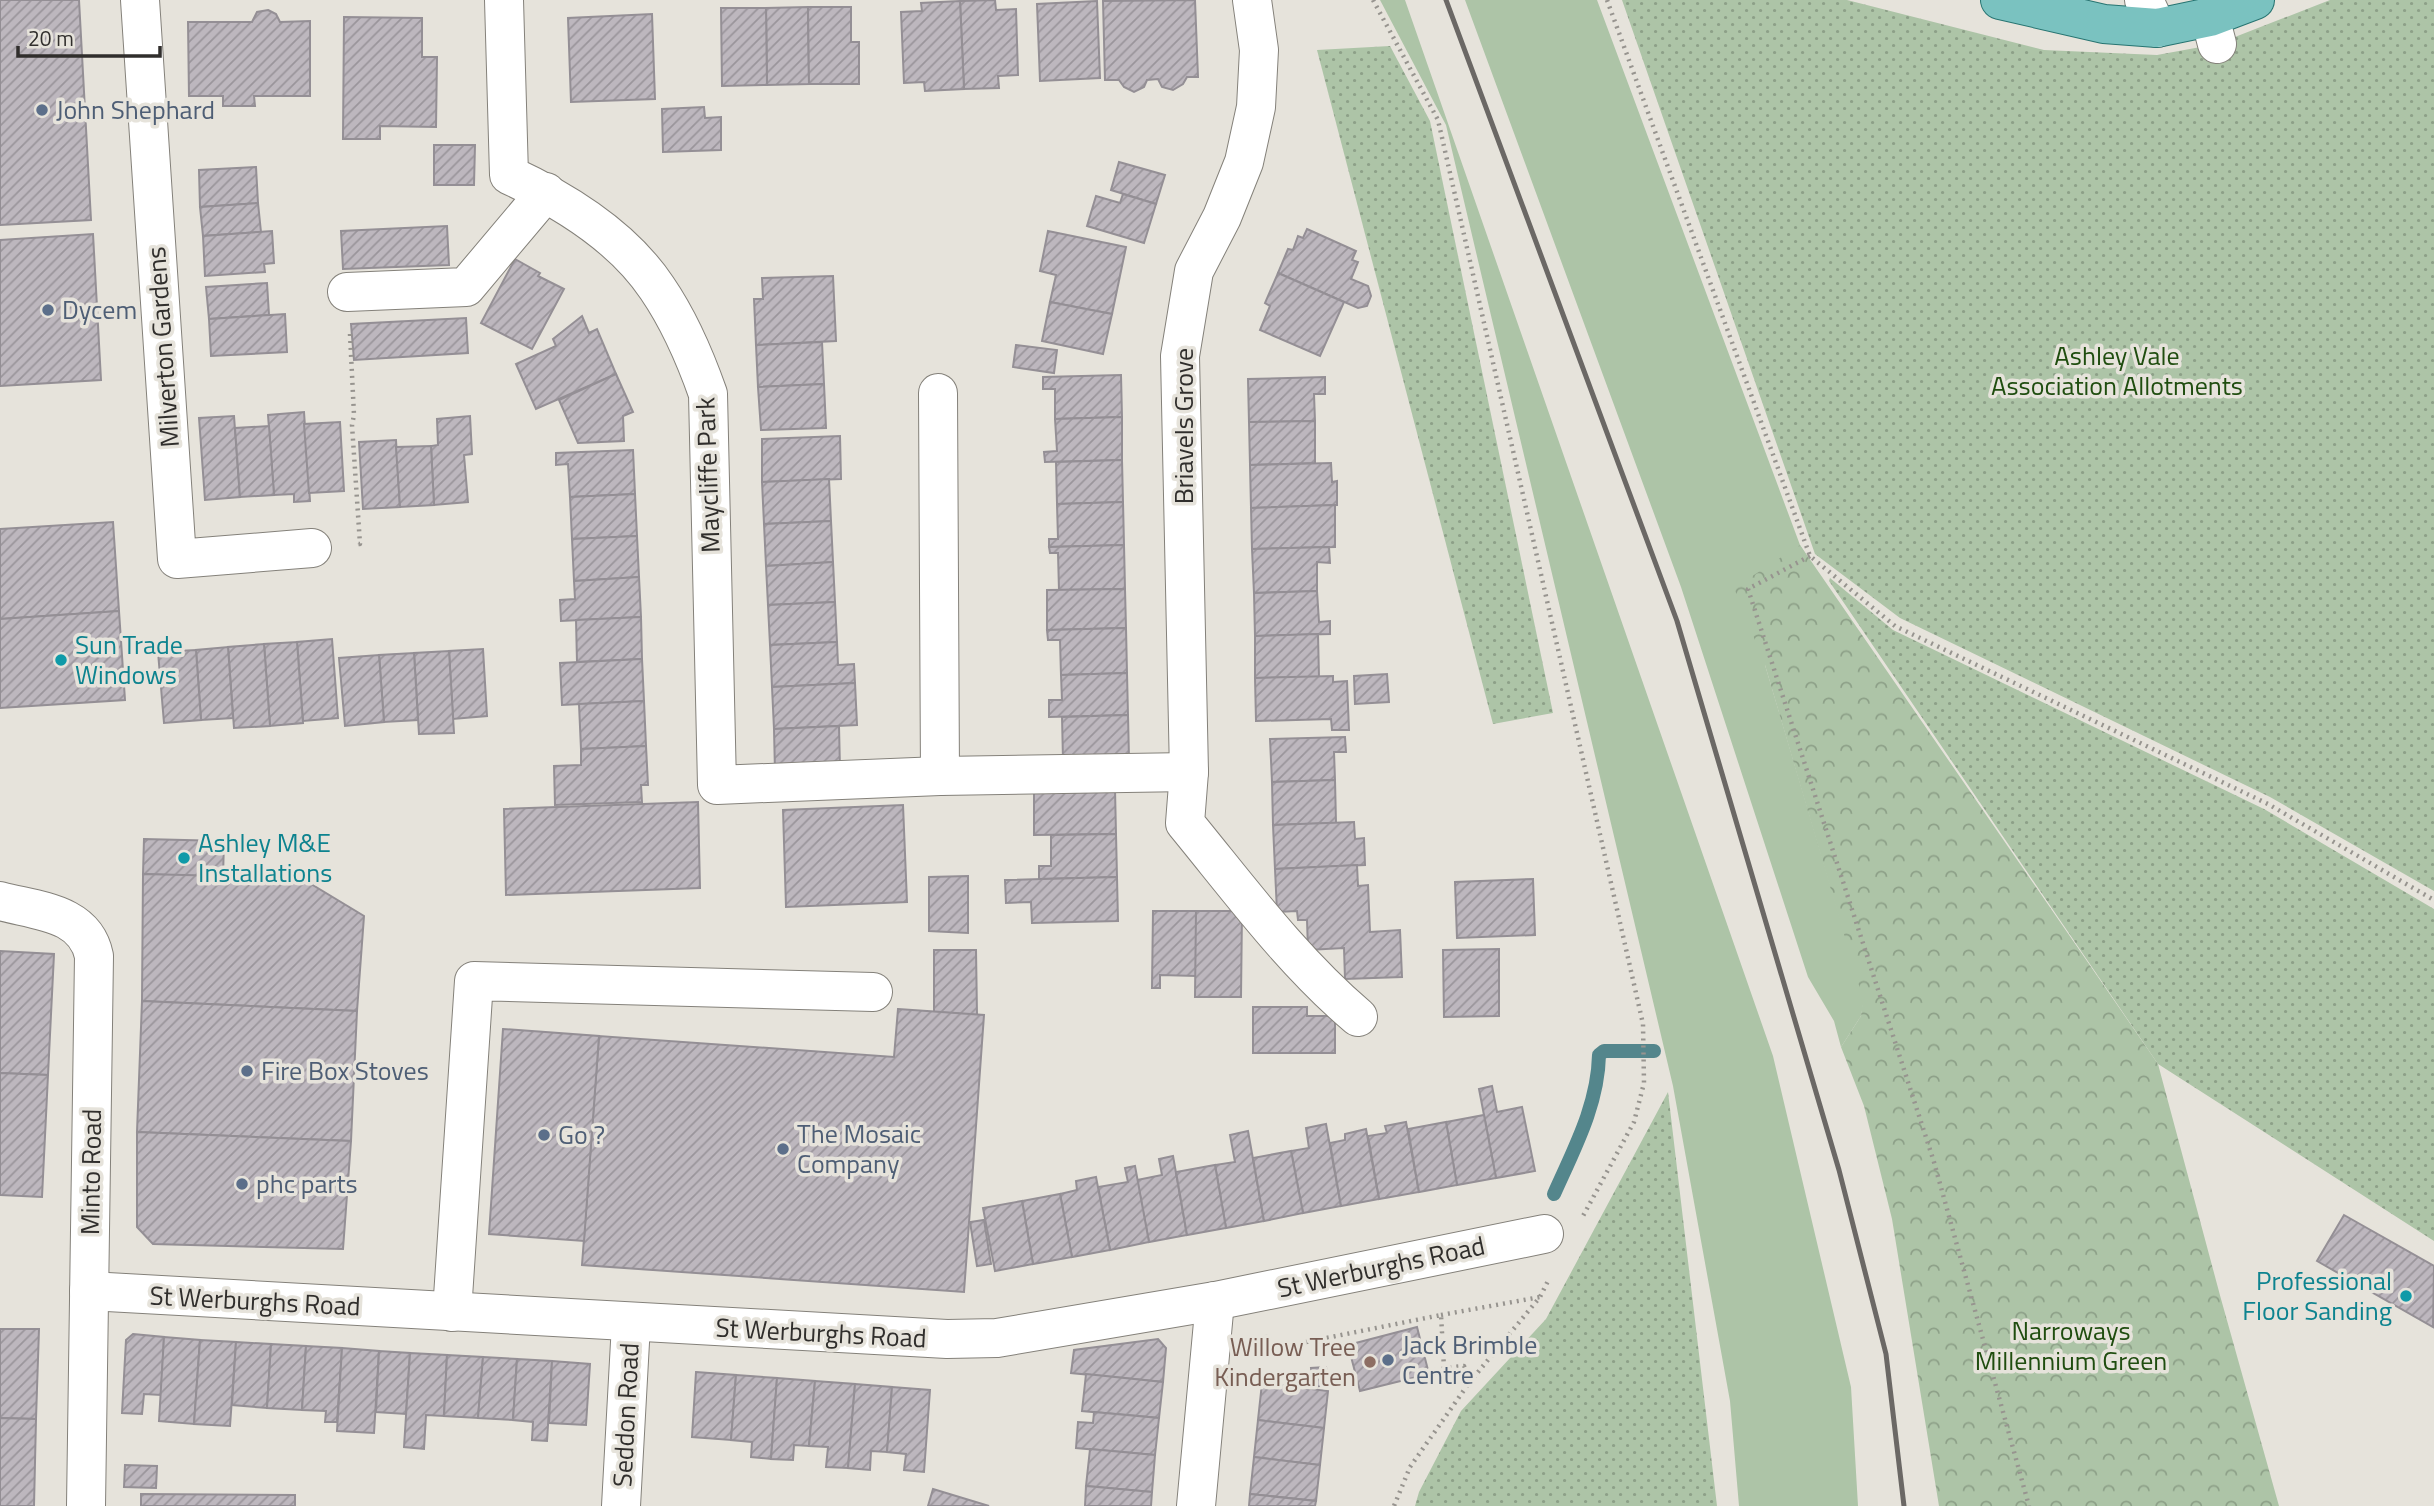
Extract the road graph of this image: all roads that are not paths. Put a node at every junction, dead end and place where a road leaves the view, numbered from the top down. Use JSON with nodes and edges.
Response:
{"nodes":[{"id":1,"x":141,"y":0,"type":"edge"},
{"id":2,"x":504,"y":0,"type":"edge"},
{"id":3,"x":1252,"y":0,"type":"edge"},
{"id":4,"x":2000,"y":0,"type":"edge"},
{"id":5,"x":2255,"y":0,"type":"edge"},
{"id":6,"x":2150,"y":14,"type":"edge"},
{"id":7,"x":546,"y":192,"type":"junction"},
{"id":8,"x":347,"y":292,"type":"road end"},
{"id":9,"x":937,"y":393,"type":"dead end"},
{"id":10,"x":312,"y":548,"type":"road end"},
{"id":11,"x":1189,"y":772,"type":"junction"},
{"id":12,"x":940,"y":776,"type":"junction"},
{"id":13,"x":0,"y":901,"type":"edge"},
{"id":14,"x":873,"y":992,"type":"dead end"},
{"id":15,"x":1358,"y":1017,"type":"dead end"},
{"id":16,"x":1544,"y":1234,"type":"dead end"},
{"id":17,"x":89,"y":1291,"type":"junction"},
{"id":18,"x":1215,"y":1301,"type":"junction"},
{"id":19,"x":452,"y":1312,"type":"junction"},
{"id":20,"x":631,"y":1324,"type":"junction"},
{"id":21,"x":86,"y":1506,"type":"edge"},
{"id":22,"x":621,"y":1506,"type":"edge"},
{"id":23,"x":1196,"y":1506,"type":"edge"}],
"edges":[{"from":1,"to":10,"type":"street","name":"Milverton Gardens"},
{"from":2,"to":7,"type":"street","name":"Maycliffe Park"},
{"from":3,"to":11,"type":"street","name":"Briavels Grove"},
{"from":4,"to":6,"type":"main road"},
{"from":5,"to":6,"type":"main road"},
{"from":7,"to":8,"type":"street"},
{"from":7,"to":12,"type":"street","name":"Maycliffe Park"},
{"from":9,"to":12,"type":"street"},
{"from":11,"to":12,"type":"street"},
{"from":11,"to":15,"type":"street","name":"Briavels Grove"},
{"from":13,"to":17,"type":"street","name":"Minto Road"},
{"from":14,"to":19,"type":"street"},
{"from":16,"to":18,"type":"street","name":"St Werburghs Road"},
{"from":17,"to":19,"type":"street","name":"St Werburghs Road"},
{"from":17,"to":21,"type":"street","name":"Minto Road"},
{"from":18,"to":20,"type":"street","name":"St Werburghs Road"},
{"from":18,"to":23,"type":"street"},
{"from":19,"to":20,"type":"street","name":"St Werburghs Road"},
{"from":20,"to":22,"type":"street","name":"Seddon Road"}]}
